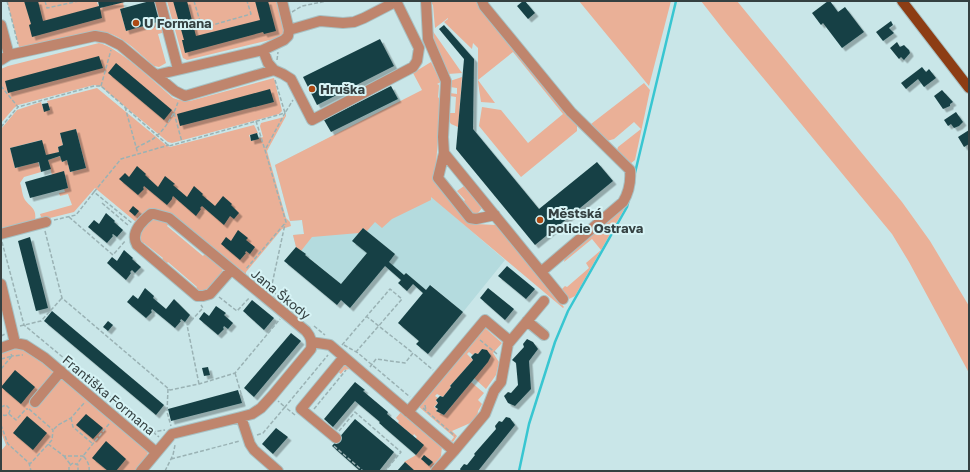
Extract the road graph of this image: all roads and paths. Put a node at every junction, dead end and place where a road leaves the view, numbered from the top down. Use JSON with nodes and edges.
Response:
{"nodes":[{"id":1,"x":7,"y":1,"type":"edge"},
{"id":2,"x":45,"y":1,"type":"edge"},
{"id":3,"x":79,"y":1,"type":"edge"},
{"id":4,"x":160,"y":1,"type":"edge"},
{"id":5,"x":194,"y":1,"type":"edge"},
{"id":6,"x":247,"y":1,"type":"edge"},
{"id":7,"x":282,"y":1,"type":"edge"},
{"id":8,"x":327,"y":1,"type":"edge"},
{"id":9,"x":397,"y":1,"type":"edge"},
{"id":10,"x":426,"y":1,"type":"edge"},
{"id":11,"x":482,"y":1,"type":"edge"},
{"id":12,"x":902,"y":1,"type":"edge"},
{"id":13,"x":286,"y":16,"type":"junction"},
{"id":14,"x":1,"y":25,"type":"edge"},
{"id":15,"x":289,"y":30,"type":"junction"},
{"id":16,"x":113,"y":45,"type":"dead end"},
{"id":17,"x":263,"y":50,"type":"junction"},
{"id":18,"x":21,"y":54,"type":"junction"},
{"id":19,"x":5,"y":58,"type":"edge"},
{"id":20,"x":178,"y":69,"type":"junction"},
{"id":21,"x":276,"y":74,"type":"junction"},
{"id":22,"x":156,"y":75,"type":"junction"},
{"id":23,"x":1,"y":86,"type":"edge"},
{"id":24,"x":101,"y":86,"type":"junction"},
{"id":25,"x":969,"y":88,"type":"edge"},
{"id":26,"x":294,"y":98,"type":"dead end"},
{"id":27,"x":179,"y":99,"type":"dead end"},
{"id":28,"x":18,"y":107,"type":"junction"},
{"id":29,"x":125,"y":107,"type":"junction"},
{"id":30,"x":174,"y":113,"type":"junction"},
{"id":31,"x":285,"y":113,"type":"junction"},
{"id":32,"x":256,"y":121,"type":"junction"},
{"id":33,"x":1,"y":127,"type":"edge"},
{"id":34,"x":157,"y":135,"type":"junction"},
{"id":35,"x":182,"y":142,"type":"junction"},
{"id":36,"x":170,"y":145,"type":"junction"},
{"id":37,"x":136,"y":148,"type":"junction"},
{"id":38,"x":265,"y":150,"type":"junction"},
{"id":39,"x":444,"y":153,"type":"junction"},
{"id":40,"x":138,"y":154,"type":"junction"},
{"id":41,"x":94,"y":192,"type":"junction"},
{"id":42,"x":102,"y":203,"type":"dead end"},
{"id":43,"x":494,"y":215,"type":"junction"},
{"id":44,"x":69,"y":217,"type":"junction"},
{"id":45,"x":286,"y":222,"type":"junction"},
{"id":46,"x":45,"y":223,"type":"junction"},
{"id":47,"x":134,"y":227,"type":"junction"},
{"id":48,"x":1,"y":234,"type":"edge"},
{"id":49,"x":1,"y":239,"type":"edge"},
{"id":50,"x":126,"y":240,"type":"junction"},
{"id":51,"x":129,"y":245,"type":"dead end"},
{"id":52,"x":231,"y":270,"type":"junction"},
{"id":53,"x":541,"y":272,"type":"junction"},
{"id":54,"x":243,"y":273,"type":"dead end"},
{"id":55,"x":1,"y":284,"type":"edge"},
{"id":56,"x":271,"y":289,"type":"dead end"},
{"id":57,"x":216,"y":294,"type":"dead end"},
{"id":58,"x":253,"y":294,"type":"dead end"},
{"id":59,"x":62,"y":298,"type":"junction"},
{"id":60,"x":563,"y":299,"type":"dead end"},
{"id":61,"x":544,"y":301,"type":"dead end"},
{"id":62,"x":204,"y":302,"type":"dead end"},
{"id":63,"x":366,"y":316,"type":"junction"},
{"id":64,"x":281,"y":318,"type":"dead end"},
{"id":65,"x":527,"y":321,"type":"junction"},
{"id":66,"x":24,"y":325,"type":"junction"},
{"id":67,"x":379,"y":326,"type":"junction"},
{"id":68,"x":12,"y":329,"type":"junction"},
{"id":69,"x":544,"y":335,"type":"dead end"},
{"id":70,"x":1,"y":336,"type":"edge"},
{"id":71,"x":477,"y":337,"type":"dead end"},
{"id":72,"x":510,"y":341,"type":"junction"},
{"id":73,"x":312,"y":342,"type":"junction"},
{"id":74,"x":15,"y":343,"type":"junction"},
{"id":75,"x":338,"y":347,"type":"junction"},
{"id":76,"x":1,"y":348,"type":"edge"},
{"id":77,"x":413,"y":353,"type":"junction"},
{"id":78,"x":344,"y":357,"type":"junction"},
{"id":79,"x":502,"y":358,"type":"dead end"},
{"id":80,"x":1,"y":360,"type":"edge"},
{"id":81,"x":372,"y":365,"type":"junction"},
{"id":82,"x":1,"y":369,"type":"edge"},
{"id":83,"x":350,"y":369,"type":"dead end"},
{"id":84,"x":61,"y":371,"type":"junction"},
{"id":85,"x":436,"y":372,"type":"dead end"},
{"id":86,"x":235,"y":373,"type":"junction"},
{"id":87,"x":364,"y":374,"type":"junction"},
{"id":88,"x":199,"y":384,"type":"junction"},
{"id":89,"x":168,"y":388,"type":"junction"},
{"id":90,"x":85,"y":402,"type":"dead end"},
{"id":91,"x":420,"y":402,"type":"junction"},
{"id":92,"x":32,"y":406,"type":"junction"},
{"id":93,"x":249,"y":406,"type":"dead end"},
{"id":94,"x":1,"y":407,"type":"edge"},
{"id":95,"x":312,"y":411,"type":"dead end"},
{"id":96,"x":426,"y":411,"type":"junction"},
{"id":97,"x":408,"y":412,"type":"junction"},
{"id":98,"x":9,"y":414,"type":"junction"},
{"id":99,"x":2,"y":415,"type":"edge"},
{"id":100,"x":115,"y":417,"type":"junction"},
{"id":101,"x":71,"y":418,"type":"junction"},
{"id":102,"x":242,"y":418,"type":"junction"},
{"id":103,"x":299,"y":419,"type":"dead end"},
{"id":104,"x":1,"y":425,"type":"edge"},
{"id":105,"x":53,"y":430,"type":"junction"},
{"id":106,"x":173,"y":431,"type":"junction"},
{"id":107,"x":336,"y":439,"type":"junction"},
{"id":108,"x":48,"y":444,"type":"junction"},
{"id":109,"x":93,"y":444,"type":"junction"},
{"id":110,"x":451,"y":448,"type":"junction"},
{"id":111,"x":156,"y":452,"type":"junction"},
{"id":112,"x":64,"y":456,"type":"junction"},
{"id":113,"x":83,"y":456,"type":"junction"},
{"id":114,"x":70,"y":464,"type":"junction"},
{"id":115,"x":77,"y":464,"type":"junction"},
{"id":116,"x":29,"y":465,"type":"junction"},
{"id":117,"x":31,"y":471,"type":"edge"},
{"id":118,"x":69,"y":471,"type":"edge"},
{"id":119,"x":79,"y":471,"type":"edge"},
{"id":120,"x":89,"y":471,"type":"edge"},
{"id":121,"x":141,"y":471,"type":"edge"},
{"id":122,"x":165,"y":471,"type":"edge"},
{"id":123,"x":278,"y":471,"type":"edge"},
{"id":124,"x":364,"y":471,"type":"edge"},
{"id":125,"x":385,"y":471,"type":"edge"},
{"id":126,"x":436,"y":471,"type":"edge"}],
"edges":[{"from":1,"to":18,"type":"path"},
{"from":2,"to":3,"type":"path"},
{"from":4,"to":20,"type":"street"},
{"from":5,"to":6,"type":"path"},
{"from":7,"to":13,"type":"street"},
{"from":8,"to":13,"type":"path"},
{"from":9,"to":15,"type":"street"},
{"from":9,"to":21,"type":"street"},
{"from":10,"to":39,"type":"street"},
{"from":11,"to":53,"type":"street"},
{"from":12,"to":25,"type":"main road"},
{"from":13,"to":15,"type":"street"},
{"from":14,"to":19,"type":"street"},
{"from":15,"to":17,"type":"street"},
{"from":16,"to":24,"type":"path"},
{"from":17,"to":20,"type":"street"},
{"from":17,"to":21,"type":"street"},
{"from":18,"to":19,"type":"street"},
{"from":18,"to":22,"type":"street"},
{"from":20,"to":22,"type":"street"},
{"from":21,"to":22,"type":"street"},
{"from":21,"to":31,"type":"path"},
{"from":23,"to":28,"type":"path"},
{"from":24,"to":28,"type":"path"},
{"from":24,"to":29,"type":"path"},
{"from":26,"to":31,"type":"path"},
{"from":27,"to":30,"type":"path"},
{"from":28,"to":33,"type":"path"},
{"from":29,"to":34,"type":"path"},
{"from":29,"to":37,"type":"path"},
{"from":30,"to":34,"type":"path"},
{"from":30,"to":35,"type":"path"},
{"from":31,"to":32,"type":"path"},
{"from":31,"to":38,"type":"path"},
{"from":32,"to":35,"type":"path"},
{"from":32,"to":38,"type":"path"},
{"from":34,"to":36,"type":"path"},
{"from":34,"to":37,"type":"path"},
{"from":35,"to":36,"type":"path"},
{"from":36,"to":40,"type":"path"},
{"from":37,"to":40,"type":"path"},
{"from":38,"to":45,"type":"path"},
{"from":39,"to":43,"type":"street"},
{"from":39,"to":43,"type":"street"},
{"from":40,"to":41,"type":"path"},
{"from":41,"to":44,"type":"path"},
{"from":41,"to":47,"type":"path"},
{"from":42,"to":47,"type":"path"},
{"from":43,"to":53,"type":"street"},
{"from":44,"to":46,"type":"path"},
{"from":44,"to":50,"type":"path"},
{"from":45,"to":54,"type":"path"},
{"from":45,"to":56,"type":"path"},
{"from":46,"to":48,"type":"street"},
{"from":46,"to":59,"type":"path"},
{"from":47,"to":50,"type":"path"},
{"from":47,"to":52,"type":"street","name":"Jana Škody"},
{"from":47,"to":52,"type":"street","name":"Jana Škody"},
{"from":49,"to":66,"type":"path"},
{"from":50,"to":51,"type":"path"},
{"from":52,"to":73,"type":"street","name":"Jana Škody"},
{"from":53,"to":60,"type":"street"},
{"from":55,"to":68,"type":"street"},
{"from":57,"to":58,"type":"path"},
{"from":59,"to":66,"type":"path"},
{"from":59,"to":89,"type":"path"},
{"from":61,"to":65,"type":"street"},
{"from":62,"to":88,"type":"path"},
{"from":63,"to":67,"type":"path"},
{"from":63,"to":67,"type":"path"},
{"from":63,"to":75,"type":"path"},
{"from":64,"to":86,"type":"path"},
{"from":65,"to":69,"type":"street"},
{"from":65,"to":72,"type":"street"},
{"from":66,"to":68,"type":"path"},
{"from":66,"to":106,"type":"path"},
{"from":67,"to":77,"type":"path"},
{"from":67,"to":81,"type":"path"},
{"from":68,"to":70,"type":"path"},
{"from":68,"to":74,"type":"street"},
{"from":71,"to":79,"type":"path"},
{"from":72,"to":91,"type":"street"},
{"from":72,"to":110,"type":"street"},
{"from":73,"to":75,"type":"street"},
{"from":73,"to":102,"type":"street","name":"Františka Formana"},
{"from":74,"to":76,"type":"street"},
{"from":74,"to":84,"type":"street","name":"Františka Formana"},
{"from":75,"to":78,"type":"street"},
{"from":75,"to":103,"type":"path"},
{"from":77,"to":81,"type":"path"},
{"from":77,"to":85,"type":"path"},
{"from":78,"to":87,"type":"street"},
{"from":78,"to":107,"type":"street"},
{"from":80,"to":82,"type":"path"},
{"from":81,"to":87,"type":"path"},
{"from":81,"to":91,"type":"path"},
{"from":83,"to":95,"type":"path"},
{"from":84,"to":92,"type":"street"},
{"from":84,"to":100,"type":"street","name":"Františka Formana"},
{"from":86,"to":88,"type":"path"},
{"from":86,"to":93,"type":"path"},
{"from":87,"to":97,"type":"street"},
{"from":88,"to":89,"type":"path"},
{"from":89,"to":106,"type":"path"},
{"from":90,"to":101,"type":"path"},
{"from":91,"to":96,"type":"path"},
{"from":91,"to":96,"type":"path"},
{"from":91,"to":97,"type":"street"},
{"from":92,"to":98,"type":"path"},
{"from":92,"to":105,"type":"path"},
{"from":94,"to":98,"type":"path"},
{"from":96,"to":110,"type":"path"},
{"from":97,"to":110,"type":"street"},
{"from":98,"to":99,"type":"path"},
{"from":100,"to":109,"type":"path"},
{"from":100,"to":111,"type":"street","name":"Františka Formana"},
{"from":101,"to":105,"type":"path"},
{"from":101,"to":109,"type":"path"},
{"from":102,"to":106,"type":"street","name":"Františka Formana"},
{"from":102,"to":123,"type":"street"},
{"from":104,"to":116,"type":"path"},
{"from":105,"to":108,"type":"path"},
{"from":106,"to":111,"type":"street","name":"Františka Formana"},
{"from":106,"to":122,"type":"path"},
{"from":107,"to":124,"type":"path"},
{"from":107,"to":125,"type":"path"},
{"from":108,"to":112,"type":"path"},
{"from":108,"to":116,"type":"path"},
{"from":109,"to":113,"type":"path"},
{"from":110,"to":126,"type":"street"},
{"from":111,"to":121,"type":"street"},
{"from":112,"to":113,"type":"path"},
{"from":112,"to":114,"type":"path"},
{"from":113,"to":115,"type":"path"},
{"from":113,"to":120,"type":"path"},
{"from":114,"to":115,"type":"path"},
{"from":114,"to":118,"type":"path"},
{"from":115,"to":119,"type":"path"},
{"from":116,"to":117,"type":"path"}]}
